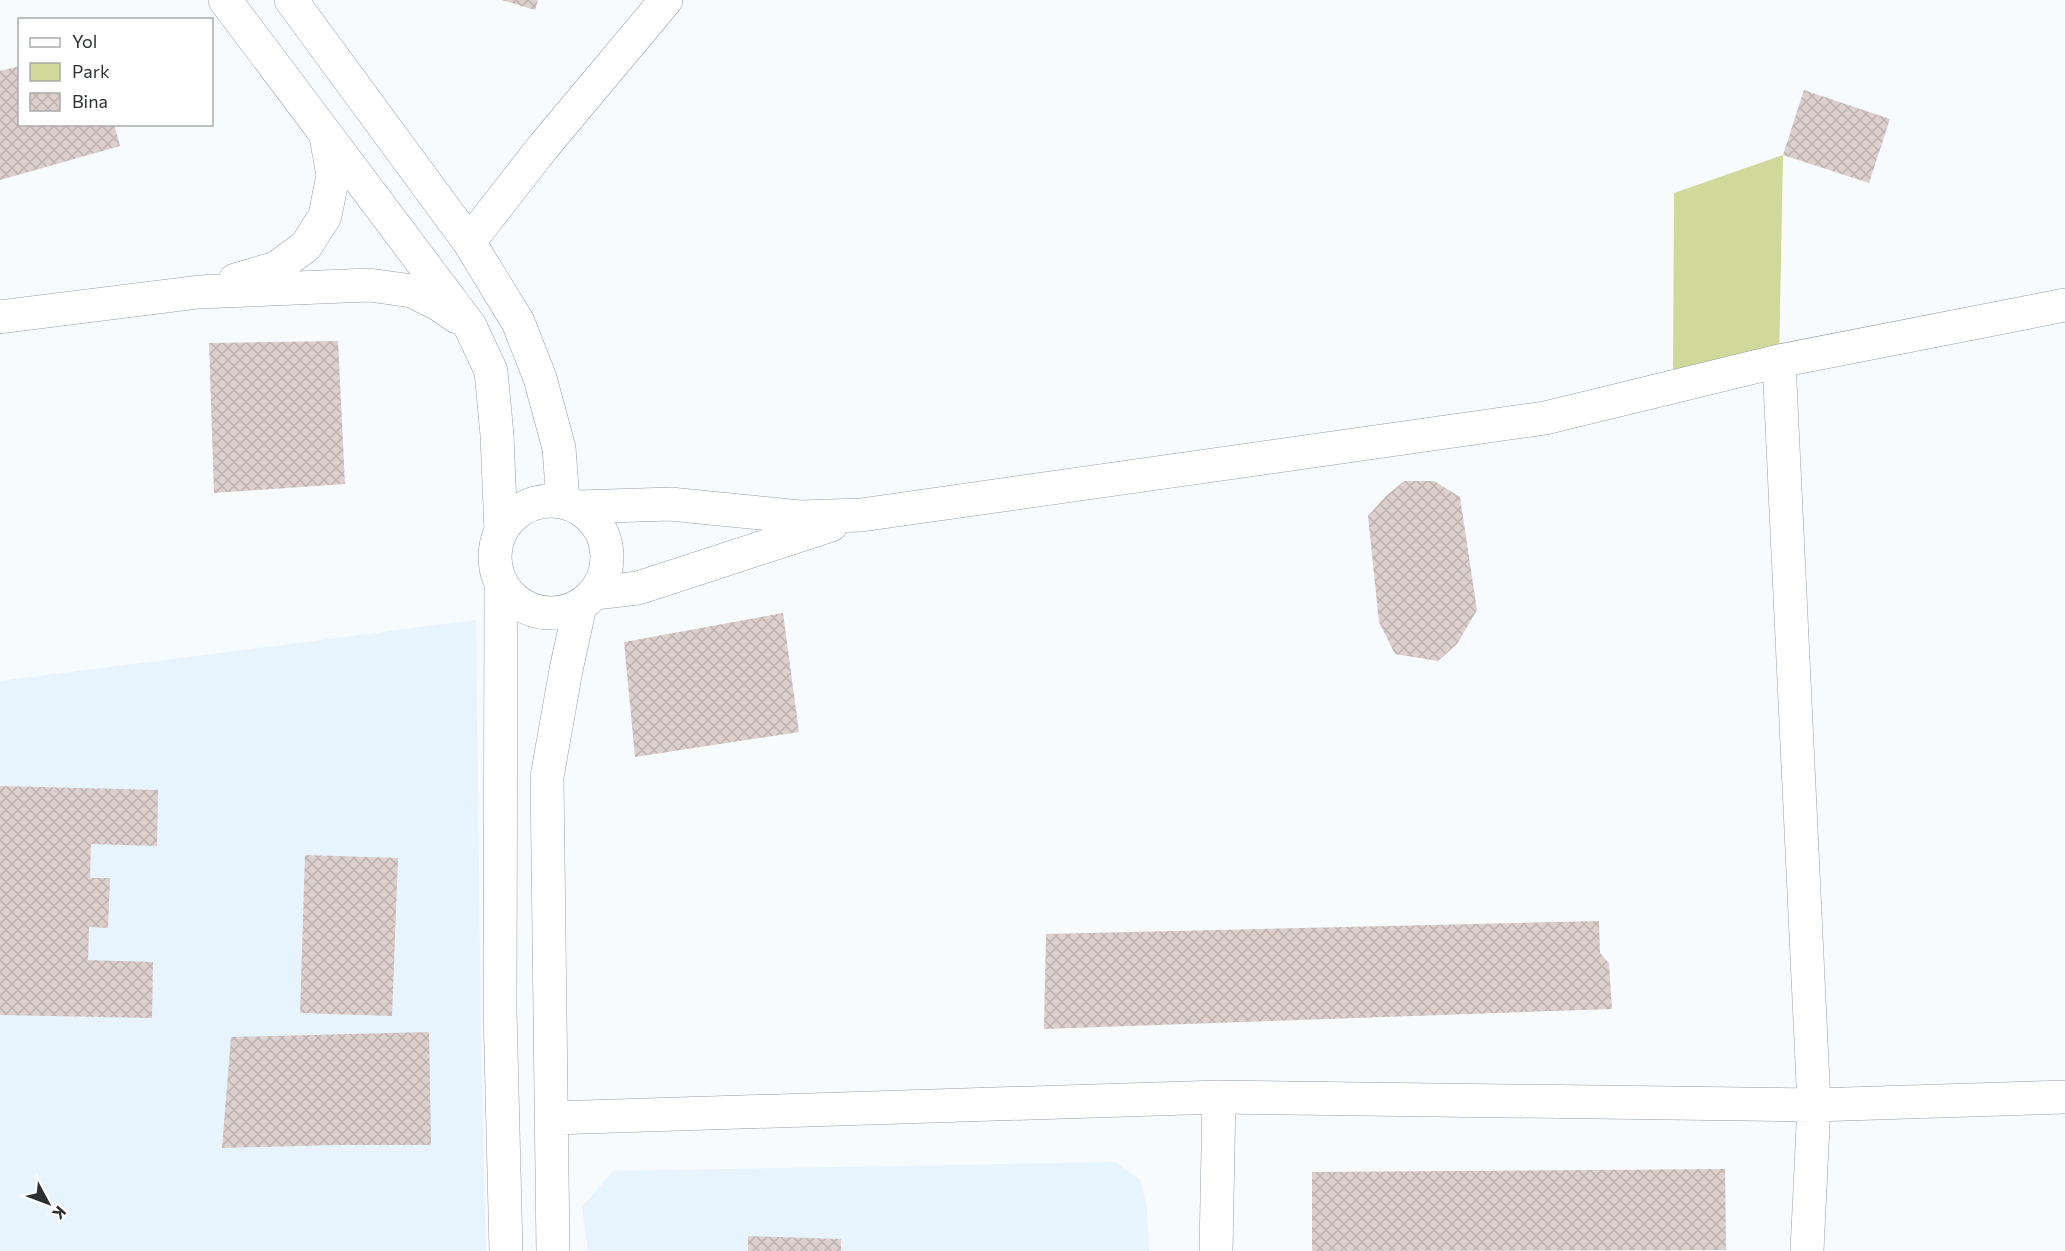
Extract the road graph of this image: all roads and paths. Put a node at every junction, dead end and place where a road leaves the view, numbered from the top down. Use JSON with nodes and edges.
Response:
{"nodes":[{"id":1,"x":199,"y":0,"type":"edge"},
{"id":2,"x":225,"y":0,"type":"edge"},
{"id":3,"x":291,"y":0,"type":"edge"},
{"id":4,"x":666,"y":0,"type":"edge"},
{"id":5,"x":273,"y":63,"type":"junction"},
{"id":6,"x":325,"y":130,"type":"junction"},
{"id":7,"x":469,"y":242,"type":"junction"},
{"id":8,"x":199,"y":292,"type":"junction"},
{"id":9,"x":2065,"y":305,"type":"edge"},
{"id":10,"x":0,"y":317,"type":"edge"},
{"id":11,"x":470,"y":326,"type":"junction"},
{"id":12,"x":1779,"y":362,"type":"junction"},
{"id":13,"x":570,"y":504,"type":"junction"},
{"id":14,"x":861,"y":515,"type":"junction"},
{"id":15,"x":501,"y":531,"type":"junction"},
{"id":16,"x":501,"y":583,"type":"junction"},
{"id":17,"x":588,"y":600,"type":"junction"},
{"id":18,"x":1219,"y":1097,"type":"junction"},
{"id":19,"x":2065,"y":1097,"type":"edge"},
{"id":20,"x":1814,"y":1105,"type":"junction"},
{"id":21,"x":552,"y":1118,"type":"junction"},
{"id":22,"x":506,"y":1251,"type":"edge"},
{"id":23,"x":553,"y":1251,"type":"edge"},
{"id":24,"x":1216,"y":1251,"type":"edge"},
{"id":25,"x":1807,"y":1251,"type":"edge"}],
"edges":[{"from":1,"to":5,"type":"street"},
{"from":2,"to":5,"type":"street"},
{"from":3,"to":7,"type":"street"},
{"from":4,"to":7,"type":"street"},
{"from":5,"to":6,"type":"street"},
{"from":6,"to":8,"type":"street"},
{"from":6,"to":11,"type":"street"},
{"from":7,"to":13,"type":"street"},
{"from":8,"to":10,"type":"street"},
{"from":8,"to":11,"type":"street"},
{"from":9,"to":12,"type":"street"},
{"from":11,"to":15,"type":"street"},
{"from":12,"to":14,"type":"street"},
{"from":12,"to":20,"type":"street"},
{"from":13,"to":14,"type":"street"},
{"from":13,"to":15,"type":"street"},
{"from":13,"to":17,"type":"street"},
{"from":14,"to":17,"type":"street"},
{"from":15,"to":16,"type":"street"},
{"from":16,"to":17,"type":"street"},
{"from":16,"to":22,"type":"street"},
{"from":17,"to":21,"type":"street"},
{"from":18,"to":20,"type":"street"},
{"from":18,"to":21,"type":"street"},
{"from":18,"to":24,"type":"street"},
{"from":19,"to":20,"type":"street"},
{"from":20,"to":25,"type":"street"},
{"from":21,"to":23,"type":"street"}]}
